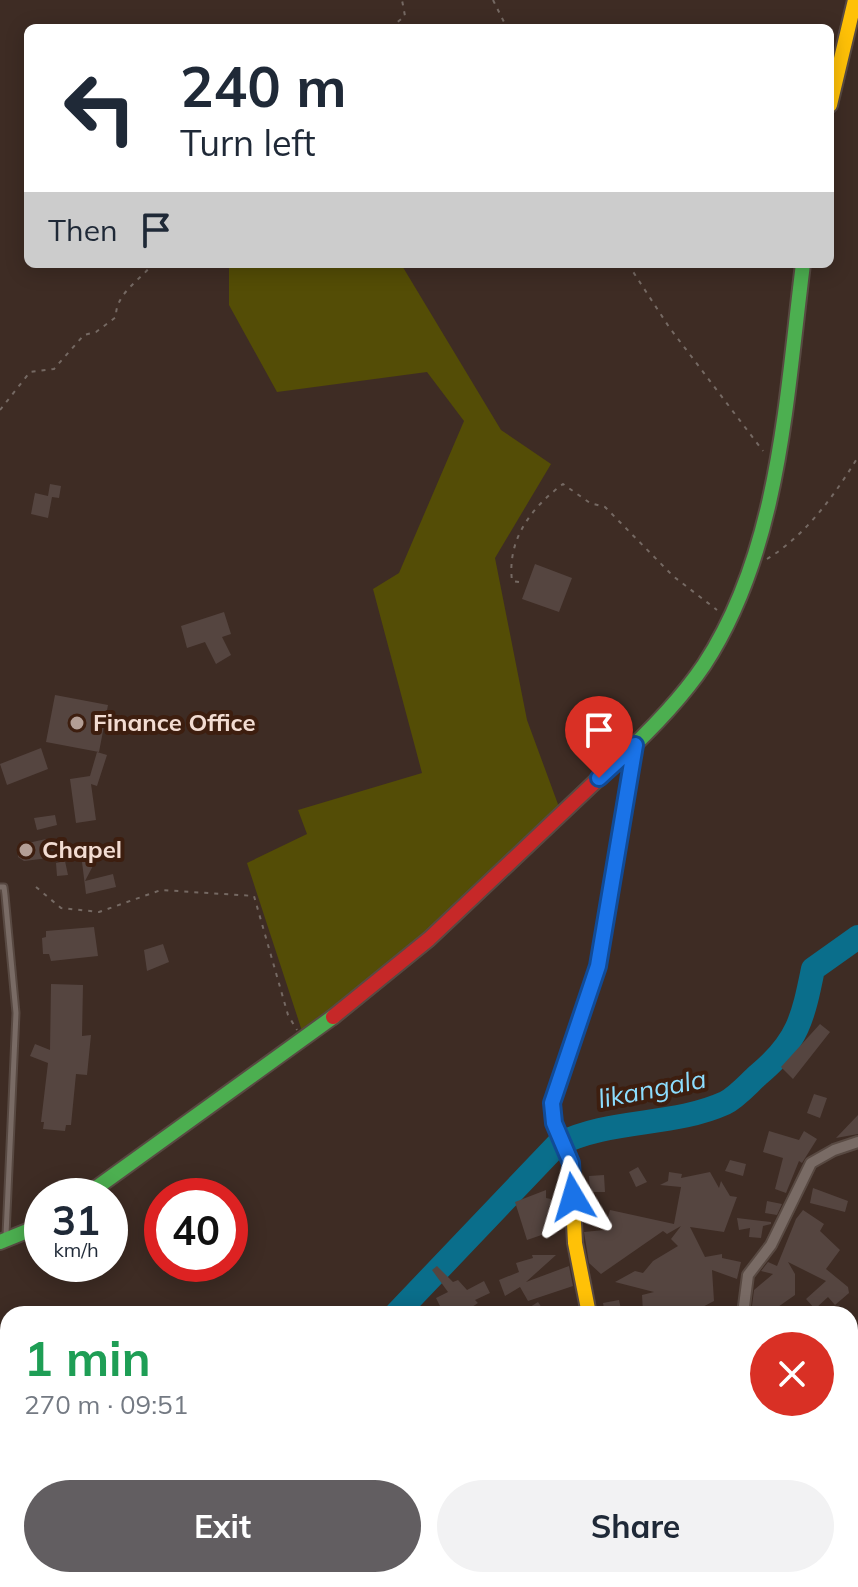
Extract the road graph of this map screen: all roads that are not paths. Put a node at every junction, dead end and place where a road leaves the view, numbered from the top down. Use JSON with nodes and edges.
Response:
{"nodes":[{"id":1,"x":855,"y":0,"type":"edge"},
{"id":2,"x":834,"y":88,"type":"edge"},
{"id":3,"x":803,"y":268,"type":"edge"},
{"id":4,"x":635,"y":745,"type":"junction"},
{"id":5,"x":0,"y":887,"type":"edge"},
{"id":6,"x":858,"y":1142,"type":"edge"},
{"id":7,"x":110,"y":1178,"type":"edge"},
{"id":8,"x":24,"y":1232,"type":"edge"},
{"id":9,"x":3,"y":1241,"type":"edge"},
{"id":10,"x":587,"y":1306,"type":"edge"},
{"id":11,"x":744,"y":1306,"type":"edge"}],
"edges":[{"from":1,"to":2,"type":"street"},
{"from":3,"to":4,"type":"street"},
{"from":4,"to":7,"type":"street"},
{"from":4,"to":10,"type":"street"},
{"from":5,"to":9,"type":"lane"},
{"from":6,"to":11,"type":"street"},
{"from":8,"to":9,"type":"street"}]}
